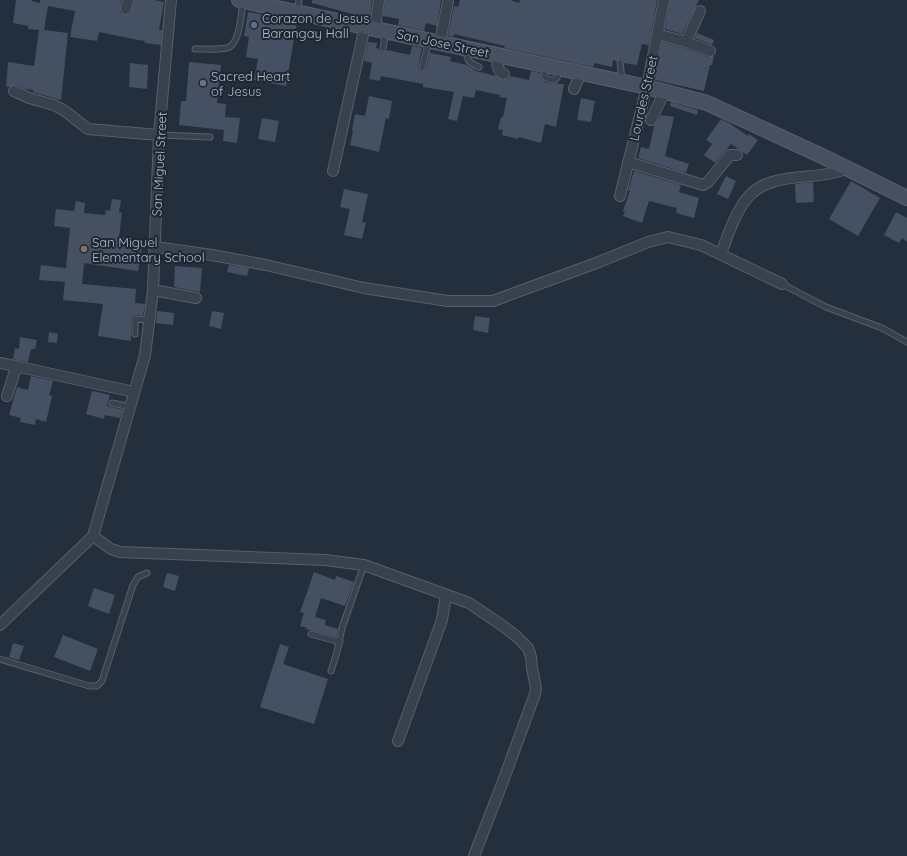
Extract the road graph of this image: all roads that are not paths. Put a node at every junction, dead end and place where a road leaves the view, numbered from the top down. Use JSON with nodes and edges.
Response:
{"nodes":[{"id":1,"x":171,"y":0,"type":"edge"},
{"id":2,"x":379,"y":0,"type":"edge"},
{"id":3,"x":664,"y":0,"type":"edge"},
{"id":4,"x":248,"y":1,"type":"edge"},
{"id":5,"x":448,"y":2,"type":"dead end"},
{"id":6,"x":298,"y":6,"type":"edge"},
{"id":7,"x":700,"y":11,"type":"dead end"},
{"id":8,"x":375,"y":28,"type":"junction"},
{"id":9,"x":657,"y":34,"type":"junction"},
{"id":10,"x":434,"y":41,"type":"junction"},
{"id":11,"x":686,"y":42,"type":"junction"},
{"id":12,"x":466,"y":48,"type":"junction"},
{"id":13,"x":195,"y":49,"type":"dead end"},
{"id":14,"x":383,"y":49,"type":"dead end"},
{"id":15,"x":710,"y":51,"type":"dead end"},
{"id":16,"x":498,"y":54,"type":"junction"},
{"id":17,"x":620,"y":62,"type":"dead end"},
{"id":18,"x":479,"y":67,"type":"dead end"},
{"id":19,"x":422,"y":68,"type":"dead end"},
{"id":20,"x":581,"y":73,"type":"junction"},
{"id":21,"x":504,"y":74,"type":"dead end"},
{"id":22,"x":622,"y":81,"type":"junction"},
{"id":23,"x":647,"y":87,"type":"junction"},
{"id":24,"x":574,"y":89,"type":"dead end"},
{"id":25,"x":14,"y":91,"type":"dead end"},
{"id":26,"x":664,"y":91,"type":"junction"},
{"id":27,"x":651,"y":120,"type":"dead end"},
{"id":28,"x":159,"y":135,"type":"junction"},
{"id":29,"x":210,"y":137,"type":"dead end"},
{"id":30,"x":737,"y":155,"type":"dead end"},
{"id":31,"x":628,"y":162,"type":"junction"},
{"id":32,"x":848,"y":168,"type":"junction"},
{"id":33,"x":333,"y":171,"type":"dead end"},
{"id":34,"x":620,"y":196,"type":"dead end"},
{"id":35,"x":907,"y":198,"type":"edge"},
{"id":36,"x":155,"y":247,"type":"junction"},
{"id":37,"x":721,"y":254,"type":"junction"},
{"id":38,"x":782,"y":284,"type":"joint"},
{"id":39,"x":153,"y":290,"type":"junction"},
{"id":40,"x":196,"y":298,"type":"dead end"},
{"id":41,"x":149,"y":320,"type":"junction"},
{"id":42,"x":135,"y":334,"type":"dead end"},
{"id":43,"x":907,"y":342,"type":"edge"},
{"id":44,"x":0,"y":363,"type":"edge"},
{"id":45,"x":20,"y":367,"type":"junction"},
{"id":46,"x":134,"y":392,"type":"junction"},
{"id":47,"x":7,"y":396,"type":"dead end"},
{"id":48,"x":112,"y":403,"type":"dead end"},
{"id":49,"x":130,"y":407,"type":"junction"},
{"id":50,"x":93,"y":536,"type":"junction"},
{"id":51,"x":364,"y":565,"type":"junction"},
{"id":52,"x":148,"y":573,"type":"dead end"},
{"id":53,"x":446,"y":595,"type":"junction"},
{"id":54,"x":0,"y":625,"type":"edge"},
{"id":55,"x":311,"y":634,"type":"dead end"},
{"id":56,"x":340,"y":642,"type":"junction"},
{"id":57,"x":0,"y":659,"type":"edge"},
{"id":58,"x":331,"y":672,"type":"dead end"},
{"id":59,"x":398,"y":741,"type":"dead end"},
{"id":60,"x":474,"y":856,"type":"edge"}],
"edges":[{"from":1,"to":28,"type":"street","name":"San Miguel Street"},
{"from":2,"to":8,"type":"street"},
{"from":3,"to":9,"type":"street","name":"Lourdes Street"},
{"from":4,"to":6,"type":"street","name":"San Jose Street"},
{"from":4,"to":13,"type":"lane"},
{"from":5,"to":10,"type":"street"},
{"from":6,"to":8,"type":"street","name":"San Jose Street"},
{"from":7,"to":11,"type":"street"},
{"from":8,"to":10,"type":"street","name":"San Jose Street"},
{"from":8,"to":14,"type":"lane"},
{"from":8,"to":33,"type":"street"},
{"from":9,"to":11,"type":"street"},
{"from":9,"to":23,"type":"street","name":"Lourdes Street"},
{"from":10,"to":12,"type":"street","name":"San Jose Street"},
{"from":10,"to":19,"type":"lane"},
{"from":11,"to":15,"type":"street"},
{"from":12,"to":16,"type":"street","name":"San Jose Street"},
{"from":12,"to":18,"type":"lane"},
{"from":16,"to":20,"type":"street","name":"San Jose Street"},
{"from":16,"to":21,"type":"street"},
{"from":17,"to":22,"type":"lane"},
{"from":20,"to":22,"type":"street","name":"San Jose Street"},
{"from":20,"to":24,"type":"street"},
{"from":22,"to":23,"type":"street","name":"San Jose Street"},
{"from":23,"to":26,"type":"street","name":"San Jose Street"},
{"from":23,"to":31,"type":"street","name":"Lourdes Street"},
{"from":25,"to":28,"type":"street"},
{"from":26,"to":27,"type":"street"},
{"from":26,"to":32,"type":"street","name":"San Jose Street"},
{"from":28,"to":29,"type":"lane"},
{"from":28,"to":36,"type":"street","name":"San Miguel Street"},
{"from":30,"to":31,"type":"street"},
{"from":31,"to":34,"type":"street","name":"Lourdes Street"},
{"from":32,"to":35,"type":"street","name":"San Jose Street"},
{"from":32,"to":37,"type":"street"},
{"from":36,"to":37,"type":"street"},
{"from":36,"to":39,"type":"street","name":"San Miguel Street"},
{"from":37,"to":38,"type":"street"},
{"from":38,"to":43,"type":"lane"},
{"from":39,"to":40,"type":"street"},
{"from":39,"to":41,"type":"street","name":"San Miguel Street"},
{"from":41,"to":42,"type":"lane"},
{"from":41,"to":46,"type":"street","name":"San Miguel Street"},
{"from":44,"to":45,"type":"street"},
{"from":45,"to":46,"type":"street"},
{"from":45,"to":47,"type":"street"},
{"from":46,"to":49,"type":"street","name":"San Miguel Street"},
{"from":48,"to":49,"type":"lane"},
{"from":49,"to":50,"type":"street","name":"San Miguel Street"},
{"from":50,"to":51,"type":"street"},
{"from":50,"to":54,"type":"street"},
{"from":51,"to":53,"type":"street"},
{"from":51,"to":56,"type":"lane"},
{"from":52,"to":57,"type":"lane"},
{"from":53,"to":59,"type":"street"},
{"from":53,"to":60,"type":"street"},
{"from":55,"to":56,"type":"lane"},
{"from":56,"to":58,"type":"lane"}]}
